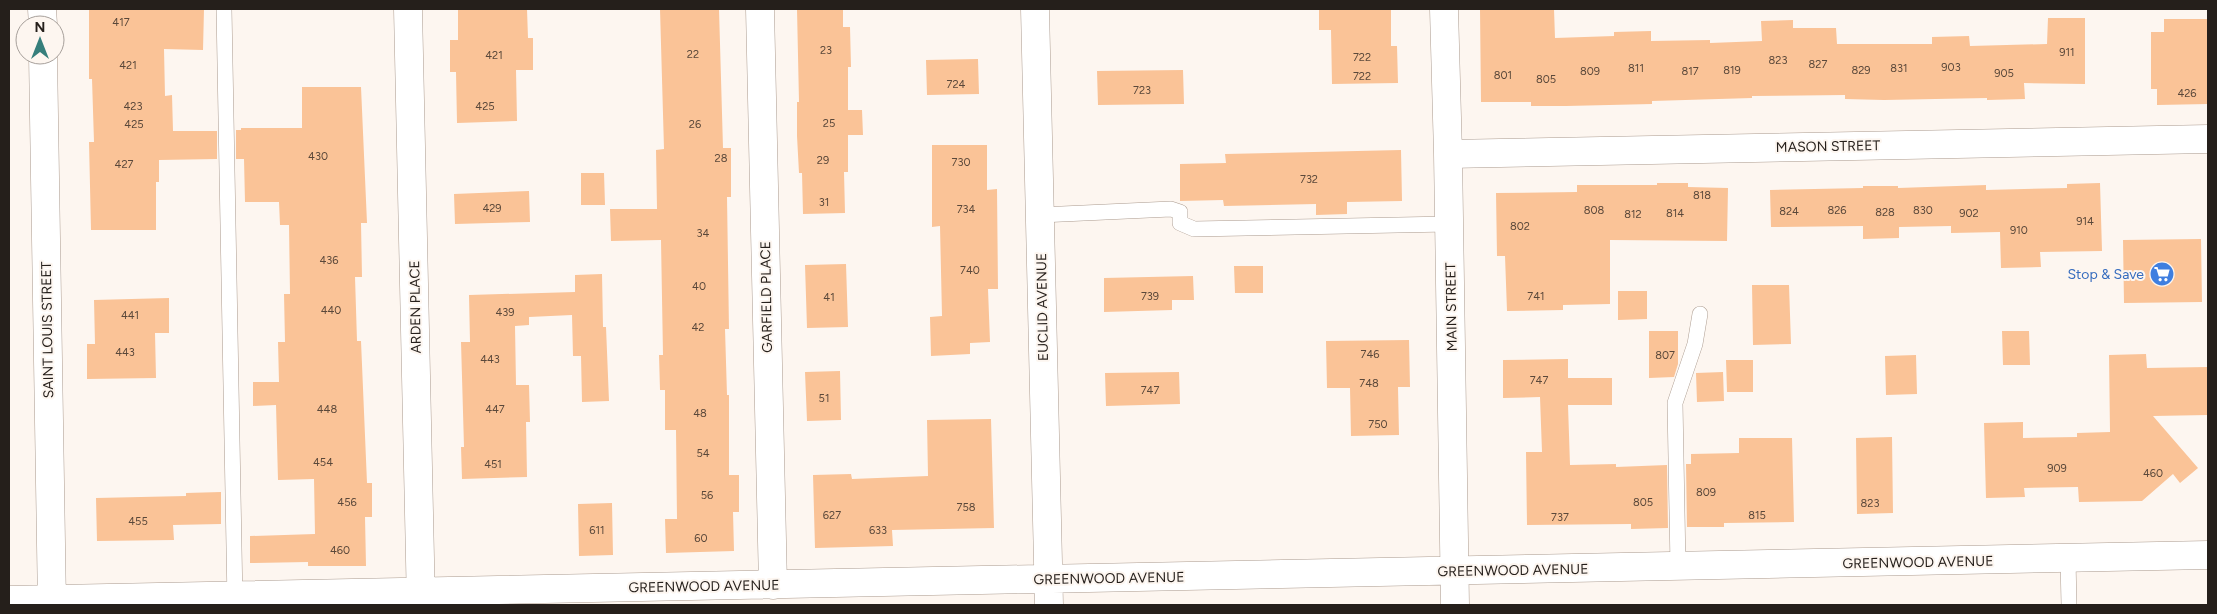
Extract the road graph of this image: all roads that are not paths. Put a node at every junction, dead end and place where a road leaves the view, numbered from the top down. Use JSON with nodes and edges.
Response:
{"nodes":[{"id":1,"x":224,"y":9,"type":"edge"},
{"id":2,"x":408,"y":9,"type":"edge"},
{"id":3,"x":760,"y":9,"type":"edge"},
{"id":4,"x":1035,"y":9,"type":"edge"},
{"id":5,"x":1444,"y":9,"type":"edge"},
{"id":6,"x":43,"y":65,"type":"edge"},
{"id":7,"x":2208,"y":139,"type":"edge"},
{"id":8,"x":1448,"y":154,"type":"junction"},
{"id":9,"x":1040,"y":216,"type":"junction"},
{"id":10,"x":1449,"y":224,"type":"junction"},
{"id":11,"x":1700,"y":314,"type":"dead end"},
{"id":12,"x":2208,"y":555,"type":"edge"},
{"id":13,"x":2068,"y":558,"type":"junction"},
{"id":14,"x":1678,"y":566,"type":"junction"},
{"id":15,"x":1454,"y":571,"type":"junction"},
{"id":16,"x":772,"y":585,"type":"junction"},
{"id":17,"x":1049,"y":592,"type":"edge"},
{"id":18,"x":421,"y":599,"type":"edge"},
{"id":19,"x":9,"y":600,"type":"edge"},
{"id":20,"x":235,"y":600,"type":"edge"},
{"id":21,"x":52,"y":602,"type":"edge"},
{"id":22,"x":1455,"y":605,"type":"edge"},
{"id":23,"x":2069,"y":605,"type":"edge"}],
"edges":[{"from":1,"to":20,"type":"lane"},
{"from":2,"to":18,"type":"street","name":"ARDEN PLACE"},
{"from":3,"to":16,"type":"street","name":"GARFIELD PLACE"},
{"from":4,"to":9,"type":"street","name":"EUCLID AVENUE"},
{"from":5,"to":8,"type":"street","name":"MAIN STREET"},
{"from":6,"to":21,"type":"street","name":"SAINT LOUIS STREET"},
{"from":7,"to":8,"type":"street","name":"MASON STREET"},
{"from":8,"to":10,"type":"street","name":"MAIN STREET"},
{"from":9,"to":10,"type":"lane"},
{"from":9,"to":17,"type":"street","name":"EUCLID AVENUE"},
{"from":10,"to":15,"type":"street","name":"MAIN STREET"},
{"from":11,"to":14,"type":"lane"},
{"from":12,"to":13,"type":"street","name":"GREENWOOD AVENUE"},
{"from":13,"to":14,"type":"street","name":"GREENWOOD AVENUE"},
{"from":13,"to":23,"type":"lane"},
{"from":14,"to":15,"type":"street","name":"GREENWOOD AVENUE"},
{"from":15,"to":17,"type":"street","name":"GREENWOOD AVENUE"},
{"from":15,"to":22,"type":"street","name":"MAIN STREET"},
{"from":16,"to":17,"type":"street","name":"GREENWOOD AVENUE"},
{"from":16,"to":18,"type":"street","name":"GREENWOOD AVENUE"},
{"from":18,"to":20,"type":"street","name":"GREENWOOD AVENUE"},
{"from":19,"to":21,"type":"street","name":"GREENWOOD AVENUE"},
{"from":20,"to":21,"type":"street","name":"GREENWOOD AVENUE"}]}
